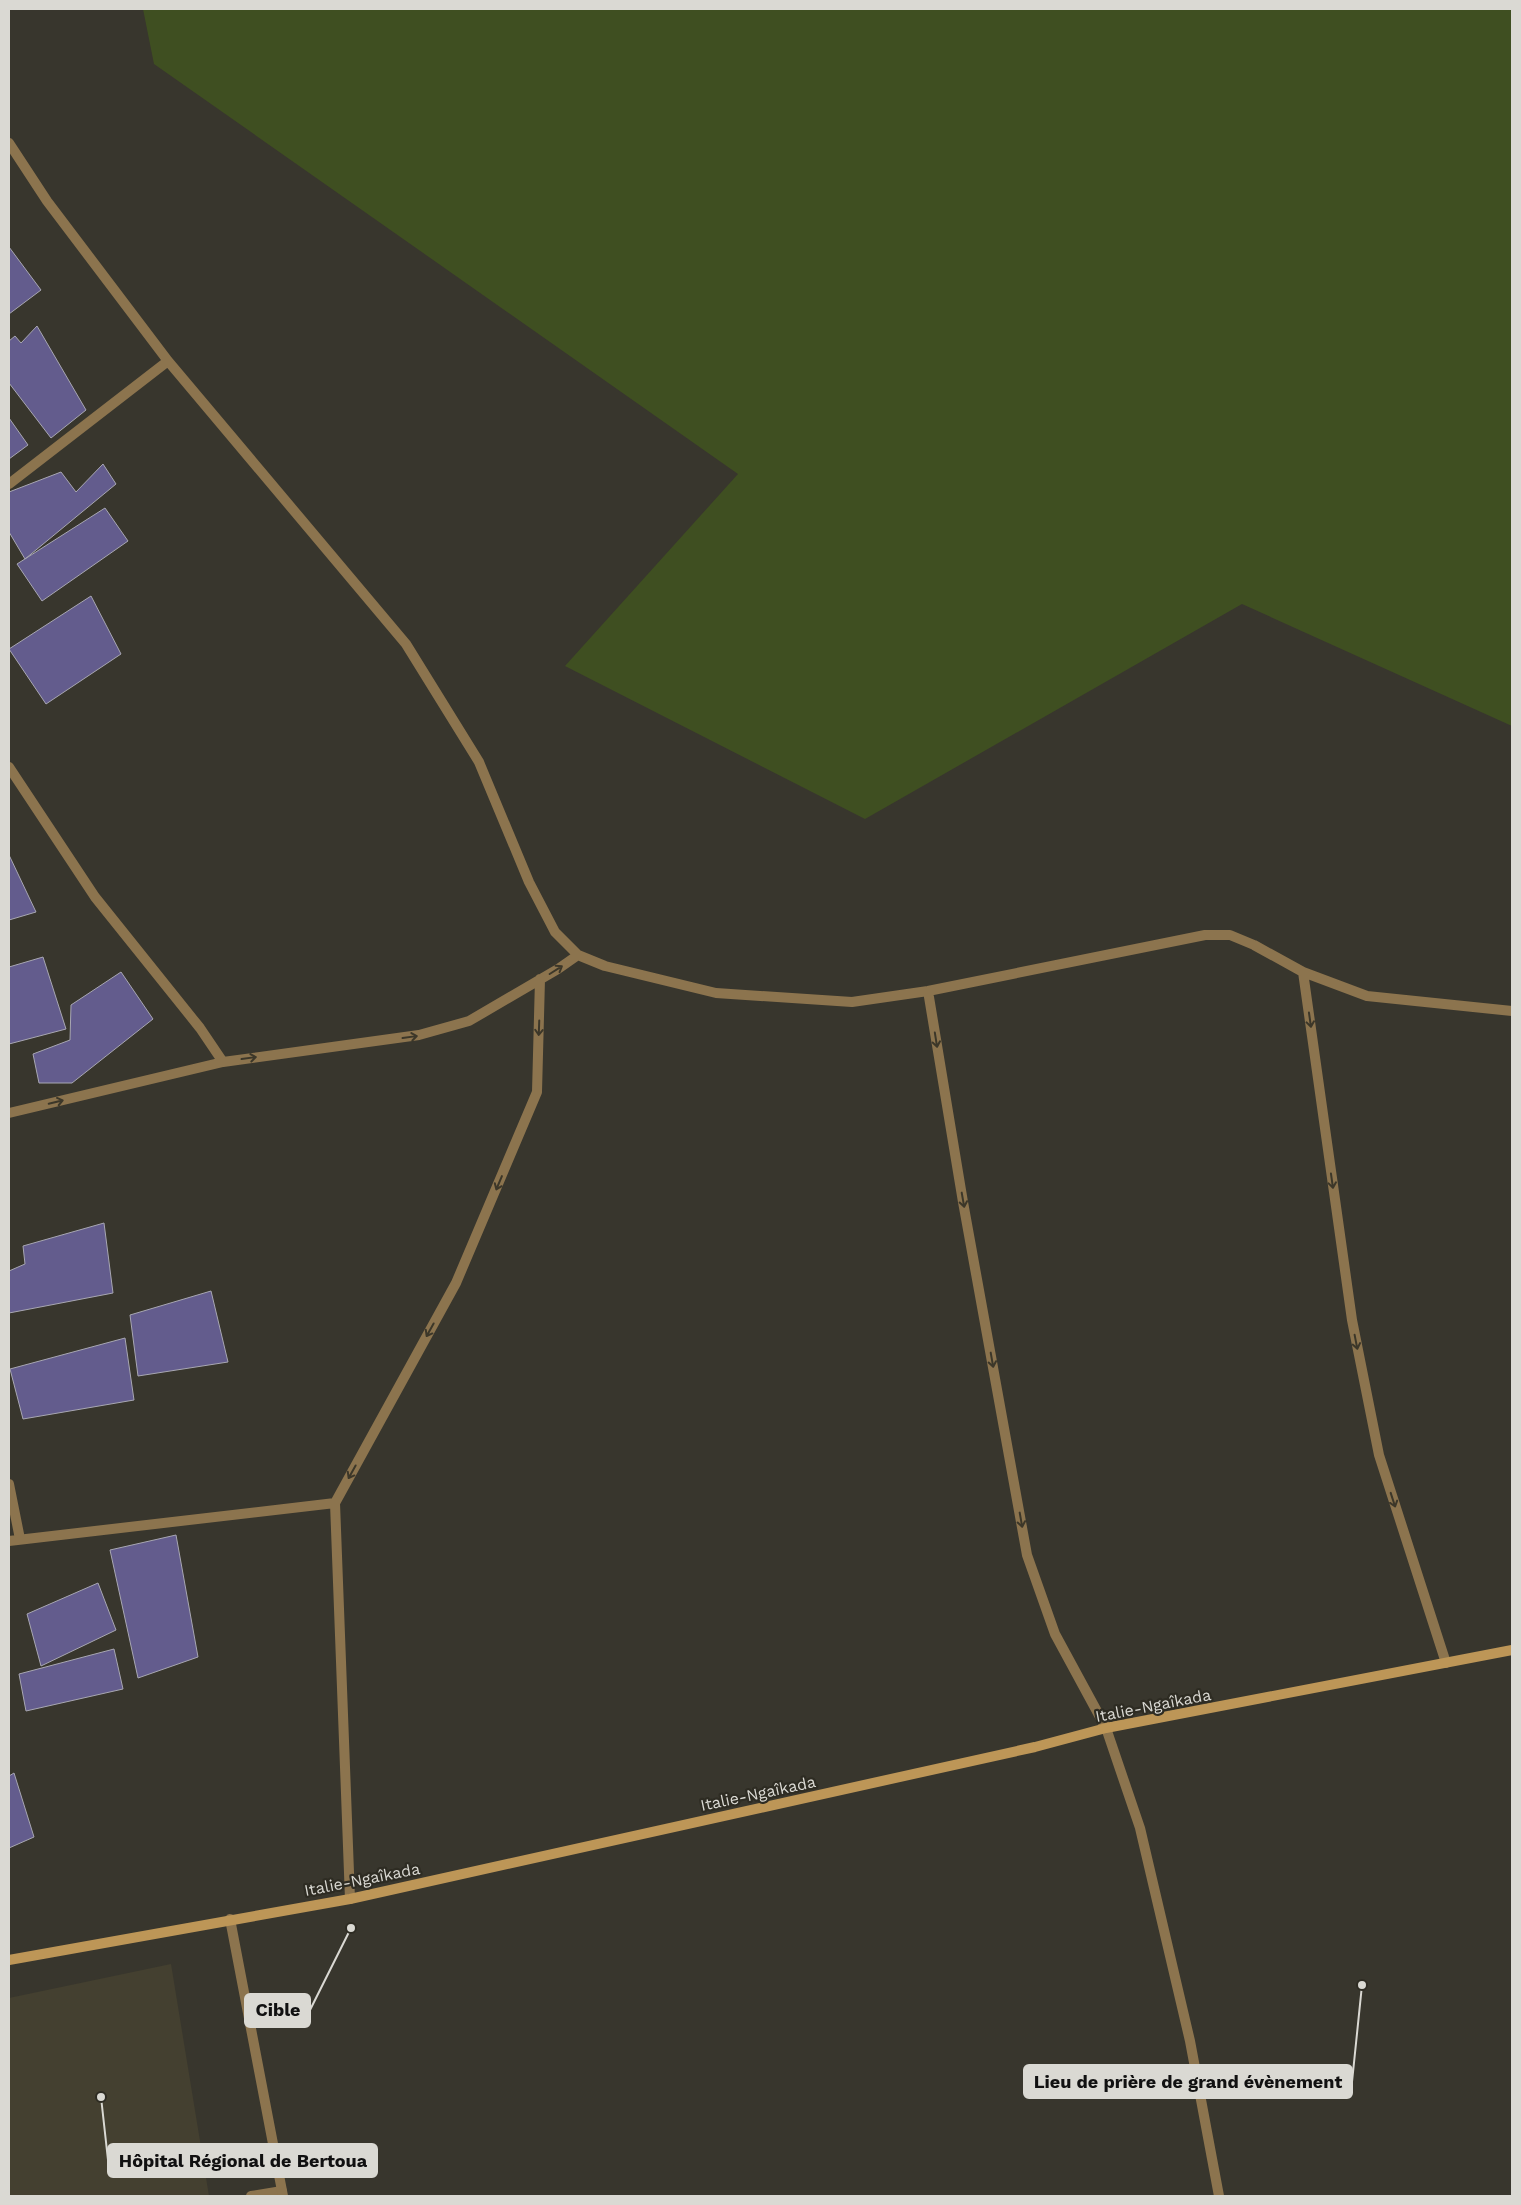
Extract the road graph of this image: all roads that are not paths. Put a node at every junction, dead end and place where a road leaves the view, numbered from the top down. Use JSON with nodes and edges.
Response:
{"nodes":[{"id":1,"x":9,"y":143,"type":"edge"},
{"id":2,"x":168,"y":361,"type":"junction"},
{"id":3,"x":9,"y":484,"type":"edge"},
{"id":4,"x":9,"y":767,"type":"edge"},
{"id":5,"x":578,"y":955,"type":"junction"},
{"id":6,"x":1303,"y":972,"type":"junction"},
{"id":7,"x":540,"y":979,"type":"junction"},
{"id":8,"x":928,"y":992,"type":"junction"},
{"id":9,"x":1512,"y":1011,"type":"edge"},
{"id":10,"x":223,"y":1062,"type":"junction"},
{"id":11,"x":9,"y":1113,"type":"edge"},
{"id":12,"x":9,"y":1484,"type":"edge"},
{"id":13,"x":335,"y":1503,"type":"junction"},
{"id":14,"x":20,"y":1538,"type":"junction"},
{"id":15,"x":9,"y":1541,"type":"edge"},
{"id":16,"x":1512,"y":1650,"type":"edge"},
{"id":17,"x":1446,"y":1663,"type":"junction"},
{"id":18,"x":1106,"y":1728,"type":"junction"},
{"id":19,"x":350,"y":1899,"type":"junction"},
{"id":20,"x":230,"y":1919,"type":"junction"},
{"id":21,"x":9,"y":1960,"type":"edge"},
{"id":22,"x":282,"y":2194,"type":"edge"},
{"id":23,"x":251,"y":2196,"type":"edge"},
{"id":24,"x":1219,"y":2196,"type":"edge"}],
"edges":[{"from":1,"to":2,"type":"street"},
{"from":2,"to":3,"type":"street"},
{"from":2,"to":5,"type":"street"},
{"from":4,"to":10,"type":"street"},
{"from":7,"to":5,"type":"street","one_way":true},
{"from":5,"to":8,"type":"street"},
{"from":6,"to":8,"type":"street"},
{"from":6,"to":9,"type":"street"},
{"from":6,"to":17,"type":"street","one_way":true},
{"from":10,"to":7,"type":"street","one_way":true},
{"from":7,"to":13,"type":"street","one_way":true},
{"from":8,"to":18,"type":"street","one_way":true},
{"from":11,"to":10,"type":"street","one_way":true},
{"from":12,"to":14,"type":"street"},
{"from":13,"to":14,"type":"street"},
{"from":13,"to":19,"type":"street"},
{"from":14,"to":15,"type":"street"},
{"from":16,"to":17,"type":"street","name":"Italie-Ngaîkada"},
{"from":17,"to":18,"type":"street","name":"Italie-Ngaîkada"},
{"from":18,"to":19,"type":"street","name":"Italie-Ngaîkada"},
{"from":18,"to":24,"type":"street"},
{"from":19,"to":20,"type":"street","name":"Italie-Ngaîkada"},
{"from":20,"to":21,"type":"street","name":"Italie-Ngaîkada"},
{"from":20,"to":22,"type":"street"},
{"from":22,"to":23,"type":"street"}]}
